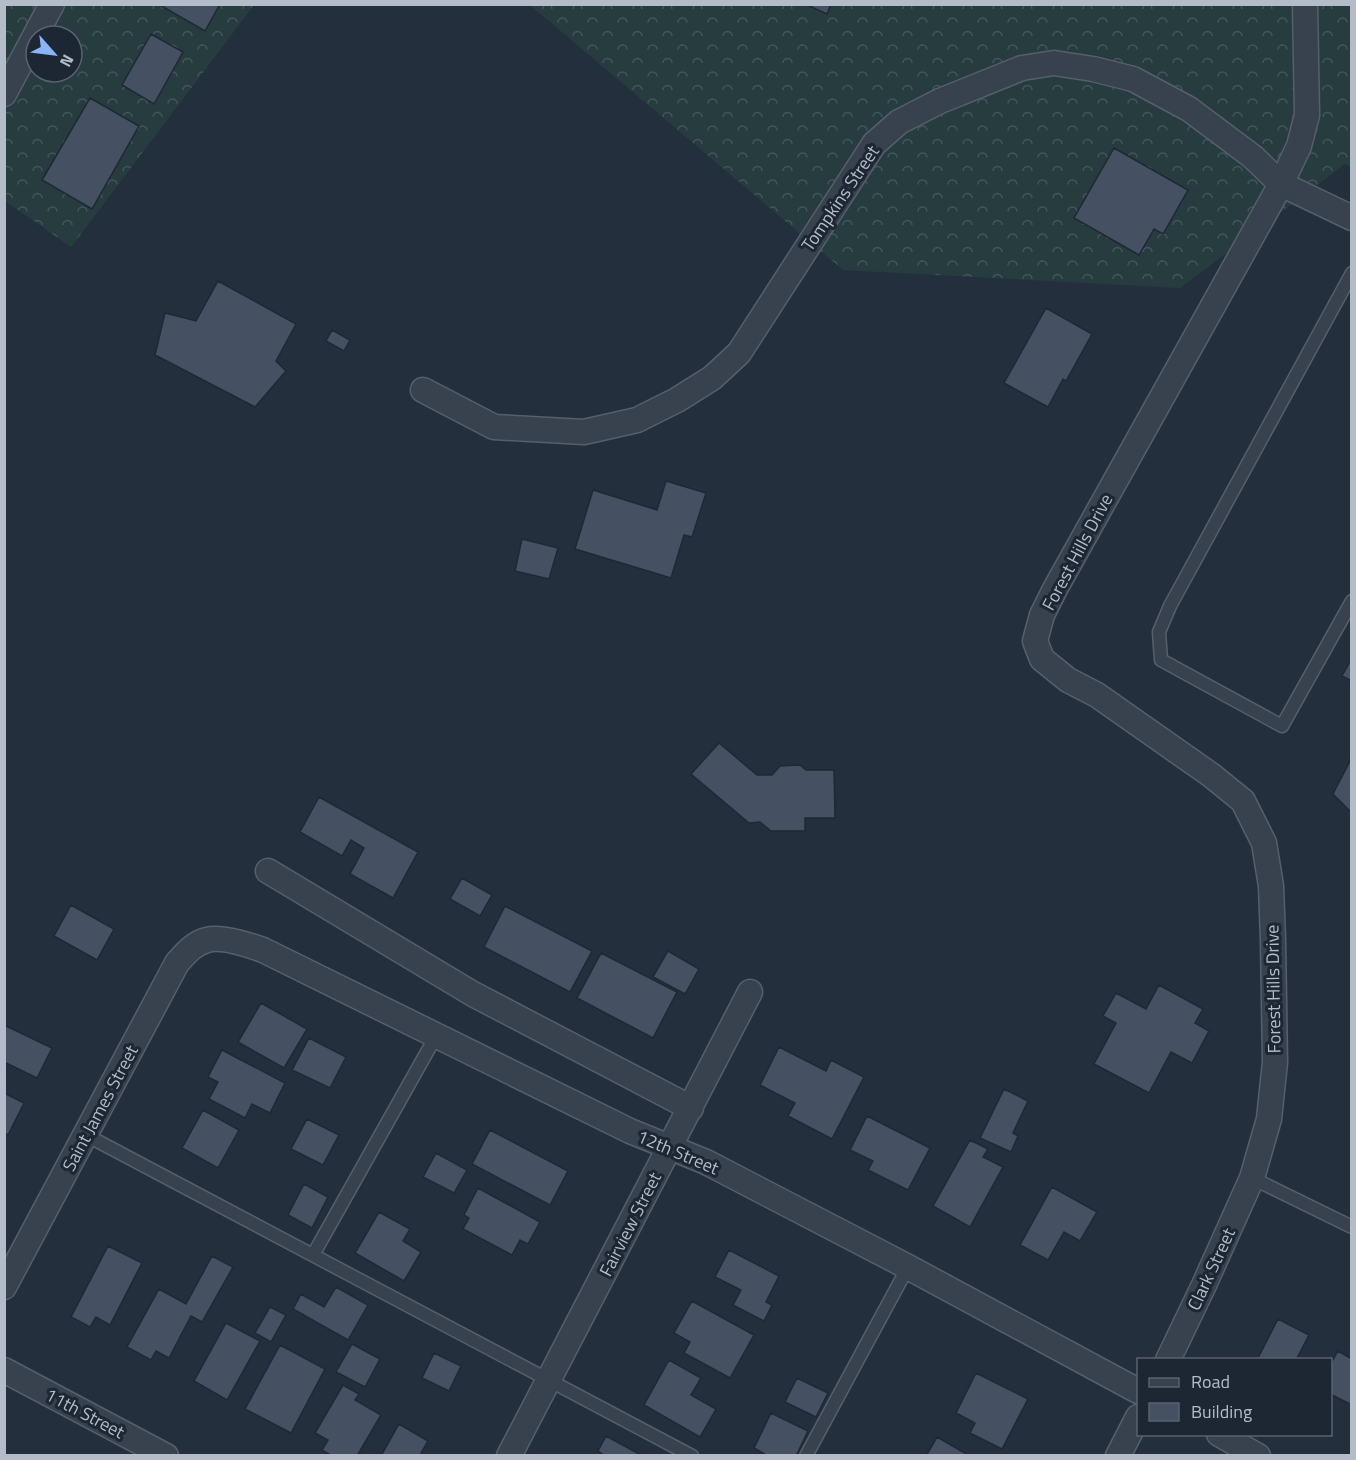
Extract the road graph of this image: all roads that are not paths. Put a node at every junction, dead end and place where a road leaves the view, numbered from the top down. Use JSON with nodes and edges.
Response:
{"nodes":[{"id":1,"x":52,"y":4,"type":"edge"},
{"id":2,"x":1305,"y":4,"type":"edge"},
{"id":3,"x":4,"y":94,"type":"edge"},
{"id":4,"x":1281,"y":184,"type":"junction"},
{"id":5,"x":1352,"y":218,"type":"edge"},
{"id":6,"x":1350,"y":280,"type":"edge"},
{"id":7,"x":423,"y":390,"type":"dead end"},
{"id":8,"x":1352,"y":601,"type":"edge"},
{"id":9,"x":268,"y":871,"type":"dead end"},
{"id":10,"x":207,"y":940,"type":"joint"},
{"id":11,"x":750,"y":992,"type":"dead end"},
{"id":12,"x":436,"y":1036,"type":"junction"},
{"id":13,"x":690,"y":1108,"type":"junction"},
{"id":14,"x":86,"y":1135,"type":"junction"},
{"id":15,"x":670,"y":1148,"type":"junction"},
{"id":16,"x":1252,"y":1178,"type":"junction"},
{"id":17,"x":1352,"y":1227,"type":"edge"},
{"id":18,"x":313,"y":1255,"type":"junction"},
{"id":19,"x":908,"y":1267,"type":"junction"},
{"id":20,"x":4,"y":1287,"type":"edge"},
{"id":21,"x":1168,"y":1358,"type":"edge"},
{"id":22,"x":4,"y":1370,"type":"edge"},
{"id":23,"x":549,"y":1380,"type":"junction"},
{"id":24,"x":1137,"y":1390,"type":"edge"},
{"id":25,"x":1137,"y":1419,"type":"edge"},
{"id":26,"x":1223,"y":1436,"type":"edge"},
{"id":27,"x":166,"y":1455,"type":"edge"},
{"id":28,"x":509,"y":1455,"type":"edge"},
{"id":29,"x":692,"y":1455,"type":"edge"},
{"id":30,"x":806,"y":1455,"type":"edge"},
{"id":31,"x":1118,"y":1455,"type":"edge"},
{"id":32,"x":1258,"y":1455,"type":"edge"}],
"edges":[{"from":1,"to":3,"type":"street"},
{"from":2,"to":4,"type":"street","name":"Forest Hills Drive"},
{"from":4,"to":5,"type":"street","name":"Tompkins Street"},
{"from":4,"to":7,"type":"street","name":"Tompkins Street"},
{"from":4,"to":16,"type":"street","name":"Forest Hills Drive"},
{"from":6,"to":8,"type":"lane"},
{"from":9,"to":13,"type":"street"},
{"from":10,"to":12,"type":"street","name":"12th Street"},
{"from":10,"to":14,"type":"street","name":"Saint James Street"},
{"from":11,"to":13,"type":"street","name":"Fairview Street"},
{"from":12,"to":15,"type":"street","name":"12th Street"},
{"from":12,"to":18,"type":"lane"},
{"from":13,"to":15,"type":"street","name":"Fairview Street"},
{"from":14,"to":18,"type":"lane"},
{"from":14,"to":20,"type":"street","name":"Saint James Street"},
{"from":15,"to":19,"type":"street","name":"12th Street"},
{"from":15,"to":23,"type":"street","name":"Fairview Street"},
{"from":16,"to":17,"type":"lane"},
{"from":16,"to":21,"type":"street","name":"Clark Street"},
{"from":18,"to":23,"type":"lane"},
{"from":19,"to":24,"type":"street","name":"12th Street"},
{"from":19,"to":30,"type":"lane"},
{"from":22,"to":27,"type":"street","name":"11th Street"},
{"from":23,"to":28,"type":"street","name":"Fairview Street"},
{"from":23,"to":29,"type":"lane"},
{"from":25,"to":31,"type":"street"},
{"from":26,"to":32,"type":"street"}]}
